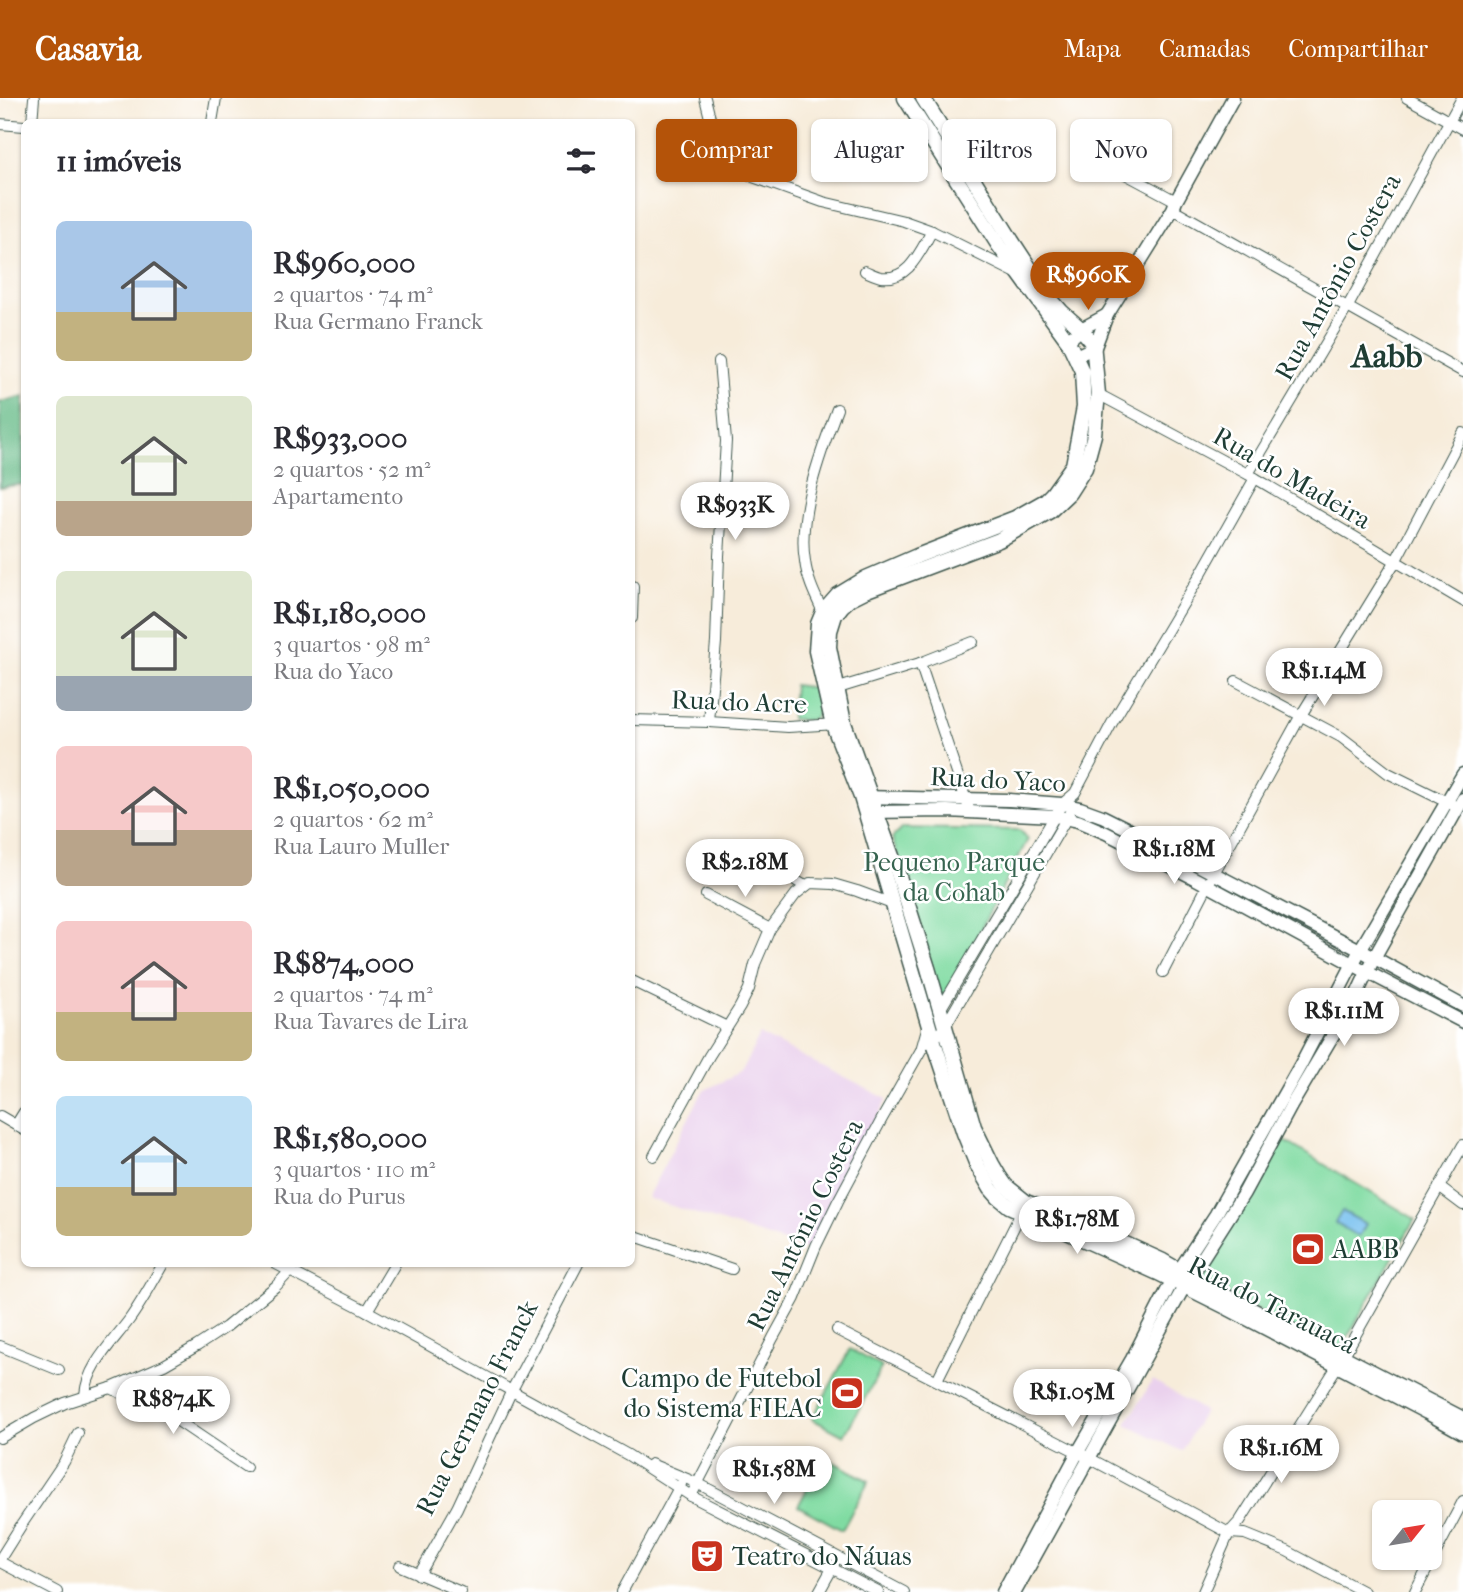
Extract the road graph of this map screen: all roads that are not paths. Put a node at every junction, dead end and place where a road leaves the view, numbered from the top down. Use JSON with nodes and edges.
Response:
{"nodes":[{"id":1,"x":34,"y":98,"type":"edge"},
{"id":2,"x":216,"y":98,"type":"edge"},
{"id":3,"x":705,"y":98,"type":"edge"},
{"id":4,"x":905,"y":98,"type":"edge"},
{"id":5,"x":923,"y":98,"type":"edge"},
{"id":6,"x":1233,"y":98,"type":"edge"},
{"id":7,"x":1407,"y":98,"type":"edge"},
{"id":8,"x":1462,"y":98,"type":"edge"},
{"id":9,"x":32,"y":119,"type":"edge"},
{"id":10,"x":212,"y":119,"type":"edge"},
{"id":11,"x":1448,"y":121,"type":"junction"},
{"id":12,"x":0,"y":124,"type":"edge"},
{"id":13,"x":21,"y":126,"type":"edge"},
{"id":14,"x":1463,"y":129,"type":"edge"},
{"id":15,"x":1137,"y":182,"type":"edge"},
{"id":16,"x":1175,"y":205,"type":"junction"},
{"id":17,"x":932,"y":231,"type":"junction"},
{"id":18,"x":865,"y":271,"type":"dead end"},
{"id":19,"x":1026,"y":274,"type":"junction"},
{"id":20,"x":1043,"y":298,"type":"junction"},
{"id":21,"x":1347,"y":308,"type":"junction"},
{"id":22,"x":1107,"y":315,"type":"junction"},
{"id":23,"x":1080,"y":329,"type":"junction"},
{"id":24,"x":1068,"y":341,"type":"junction"},
{"id":25,"x":1095,"y":347,"type":"junction"},
{"id":26,"x":1076,"y":356,"type":"junction"},
{"id":27,"x":719,"y":362,"type":"dead end"},
{"id":28,"x":1463,"y":372,"type":"edge"},
{"id":29,"x":1098,"y":394,"type":"junction"},
{"id":30,"x":837,"y":409,"type":"dead end"},
{"id":31,"x":1463,"y":433,"type":"edge"},
{"id":32,"x":1252,"y":476,"type":"junction"},
{"id":33,"x":974,"y":541,"type":"junction"},
{"id":34,"x":1395,"y":562,"type":"junction"},
{"id":35,"x":1463,"y":601,"type":"edge"},
{"id":36,"x":823,"y":612,"type":"junction"},
{"id":37,"x":973,"y":642,"type":"dead end"},
{"id":38,"x":920,"y":663,"type":"junction"},
{"id":39,"x":1236,"y":681,"type":"dead end"},
{"id":40,"x":831,"y":690,"type":"junction"},
{"id":41,"x":1300,"y":717,"type":"junction"},
{"id":42,"x":635,"y":720,"type":"edge"},
{"id":43,"x":709,"y":722,"type":"junction"},
{"id":44,"x":839,"y":724,"type":"junction"},
{"id":45,"x":1463,"y":774,"type":"edge"},
{"id":46,"x":966,"y":798,"type":"junction"},
{"id":47,"x":869,"y":804,"type":"junction"},
{"id":48,"x":1458,"y":804,"type":"edge"},
{"id":49,"x":1067,"y":807,"type":"junction"},
{"id":50,"x":970,"y":812,"type":"junction"},
{"id":51,"x":758,"y":864,"type":"dead end"},
{"id":52,"x":1210,"y":880,"type":"junction"},
{"id":53,"x":1014,"y":884,"type":"junction"},
{"id":54,"x":805,"y":886,"type":"junction"},
{"id":55,"x":1026,"y":890,"type":"junction"},
{"id":56,"x":706,"y":895,"type":"dead end"},
{"id":57,"x":893,"y":905,"type":"junction"},
{"id":58,"x":909,"y":909,"type":"junction"},
{"id":59,"x":770,"y":929,"type":"junction"},
{"id":60,"x":1360,"y":950,"type":"junction"},
{"id":61,"x":1374,"y":958,"type":"junction"},
{"id":62,"x":1354,"y":964,"type":"junction"},
{"id":63,"x":962,"y":972,"type":"junction"},
{"id":64,"x":1163,"y":972,"type":"dead end"},
{"id":65,"x":1367,"y":972,"type":"junction"},
{"id":66,"x":974,"y":978,"type":"junction"},
{"id":67,"x":635,"y":982,"type":"edge"},
{"id":68,"x":1463,"y":1006,"type":"edge"},
{"id":69,"x":940,"y":1011,"type":"junction"},
{"id":70,"x":1463,"y":1022,"type":"edge"},
{"id":71,"x":929,"y":1024,"type":"junction"},
{"id":72,"x":727,"y":1027,"type":"junction"},
{"id":73,"x":944,"y":1028,"type":"junction"},
{"id":74,"x":934,"y":1040,"type":"junction"},
{"id":75,"x":921,"y":1050,"type":"junction"},
{"id":76,"x":0,"y":1116,"type":"edge"},
{"id":77,"x":20,"y":1128,"type":"edge"},
{"id":78,"x":1463,"y":1145,"type":"edge"},
{"id":79,"x":654,"y":1156,"type":"dead end"},
{"id":80,"x":1439,"y":1187,"type":"junction"},
{"id":81,"x":1463,"y":1205,"type":"edge"},
{"id":82,"x":1024,"y":1207,"type":"junction"},
{"id":83,"x":635,"y":1236,"type":"edge"},
{"id":84,"x":161,"y":1267,"type":"edge"},
{"id":85,"x":292,"y":1267,"type":"edge"},
{"id":86,"x":393,"y":1267,"type":"edge"},
{"id":87,"x":576,"y":1267,"type":"edge"},
{"id":88,"x":732,"y":1269,"type":"dead end"},
{"id":89,"x":1182,"y":1279,"type":"junction"},
{"id":90,"x":367,"y":1311,"type":"junction"},
{"id":91,"x":837,"y":1330,"type":"dead end"},
{"id":92,"x":0,"y":1346,"type":"edge"},
{"id":93,"x":1340,"y":1361,"type":"junction"},
{"id":94,"x":59,"y":1370,"type":"dead end"},
{"id":95,"x":936,"y":1380,"type":"junction"},
{"id":96,"x":111,"y":1388,"type":"junction"},
{"id":97,"x":512,"y":1390,"type":"junction"},
{"id":98,"x":85,"y":1395,"type":"junction"},
{"id":99,"x":1463,"y":1419,"type":"edge"},
{"id":100,"x":1463,"y":1432,"type":"edge"},
{"id":101,"x":78,"y":1433,"type":"dead end"},
{"id":102,"x":0,"y":1438,"type":"edge"},
{"id":103,"x":1083,"y":1455,"type":"junction"},
{"id":104,"x":246,"y":1467,"type":"dead end"},
{"id":105,"x":682,"y":1483,"type":"junction"},
{"id":106,"x":697,"y":1483,"type":"junction"},
{"id":107,"x":691,"y":1496,"type":"junction"},
{"id":108,"x":1463,"y":1501,"type":"edge"},
{"id":109,"x":1229,"y":1533,"type":"junction"},
{"id":110,"x":838,"y":1558,"type":"junction"},
{"id":111,"x":0,"y":1561,"type":"edge"},
{"id":112,"x":400,"y":1566,"type":"dead end"},
{"id":113,"x":831,"y":1569,"type":"junction"},
{"id":114,"x":419,"y":1575,"type":"junction"},
{"id":115,"x":57,"y":1592,"type":"edge"},
{"id":116,"x":461,"y":1592,"type":"edge"},
{"id":117,"x":622,"y":1592,"type":"edge"},
{"id":118,"x":819,"y":1592,"type":"edge"},
{"id":119,"x":878,"y":1592,"type":"edge"},
{"id":120,"x":904,"y":1592,"type":"edge"},
{"id":121,"x":1003,"y":1592,"type":"edge"},
{"id":122,"x":1015,"y":1592,"type":"edge"},
{"id":123,"x":1203,"y":1592,"type":"edge"},
{"id":124,"x":1364,"y":1592,"type":"edge"},
{"id":125,"x":1415,"y":1592,"type":"edge"}],
"edges":[{"from":1,"to":9,"type":"street"},
{"from":2,"to":10,"type":"street"},
{"from":3,"to":17,"type":"street"},
{"from":4,"to":19,"type":"main road"},
{"from":5,"to":19,"type":"main road"},
{"from":6,"to":16,"type":"street"},
{"from":7,"to":11,"type":"street"},
{"from":8,"to":11,"type":"street","name":"Rua Antônio Costera"},
{"from":11,"to":14,"type":"street"},
{"from":11,"to":21,"type":"street","name":"Rua Antônio Costera"},
{"from":12,"to":13,"type":"street"},
{"from":15,"to":16,"type":"street"},
{"from":16,"to":21,"type":"street"},
{"from":16,"to":22,"type":"street"},
{"from":17,"to":18,"type":"street"},
{"from":17,"to":19,"type":"street"},
{"from":19,"to":20,"type":"main road"},
{"from":20,"to":23,"type":"main road"},
{"from":20,"to":24,"type":"main road"},
{"from":21,"to":28,"type":"street"},
{"from":21,"to":32,"type":"street","name":"Rua Antônio Costera"},
{"from":22,"to":23,"type":"street"},
{"from":22,"to":25,"type":"street"},
{"from":23,"to":24,"type":"street"},
{"from":23,"to":25,"type":"main road"},
{"from":24,"to":26,"type":"main road"},
{"from":25,"to":26,"type":"street"},
{"from":25,"to":29,"type":"main road"},
{"from":26,"to":33,"type":"main road"},
{"from":27,"to":43,"type":"street"},
{"from":29,"to":32,"type":"street","name":"Rua do Madeira"},
{"from":29,"to":33,"type":"main road"},
{"from":30,"to":36,"type":"street"},
{"from":31,"to":34,"type":"street"},
{"from":32,"to":34,"type":"street","name":"Rua do Madeira"},
{"from":32,"to":49,"type":"street","name":"Rua Antônio Costera"},
{"from":33,"to":36,"type":"main road"},
{"from":33,"to":40,"type":"main road"},
{"from":34,"to":35,"type":"street","name":"Rua do Madeira"},
{"from":34,"to":41,"type":"street"},
{"from":36,"to":40,"type":"main road"},
{"from":37,"to":38,"type":"street"},
{"from":38,"to":40,"type":"street"},
{"from":38,"to":46,"type":"street"},
{"from":39,"to":41,"type":"street"},
{"from":40,"to":44,"type":"main road"},
{"from":41,"to":48,"type":"street"},
{"from":41,"to":52,"type":"street"},
{"from":42,"to":43,"type":"street","name":"Rua do Acre"},
{"from":43,"to":44,"type":"street","name":"Rua do Acre"},
{"from":44,"to":47,"type":"main road"},
{"from":45,"to":48,"type":"street"},
{"from":46,"to":47,"type":"street","name":"Rua do Yaco"},
{"from":46,"to":49,"type":"street","name":"Rua do Yaco"},
{"from":46,"to":50,"type":"street"},
{"from":47,"to":50,"type":"street","name":"Rua do Yaco"},
{"from":47,"to":57,"type":"main road"},
{"from":47,"to":58,"type":"main road"},
{"from":48,"to":60,"type":"street"},
{"from":48,"to":61,"type":"street"},
{"from":49,"to":50,"type":"street","name":"Rua do Yaco"},
{"from":49,"to":52,"type":"street","name":"Rua do Yaco"},
{"from":49,"to":53,"type":"street","name":"Rua Antônio Costera"},
{"from":49,"to":55,"type":"street","name":"Rua Antônio Costera"},
{"from":51,"to":54,"type":"street"},
{"from":52,"to":60,"type":"street","name":"Rua do Yaco"},
{"from":52,"to":62,"type":"street","name":"Rua do Yaco"},
{"from":52,"to":64,"type":"street"},
{"from":53,"to":55,"type":"street"},
{"from":53,"to":63,"type":"street","name":"Rua Antônio Costera"},
{"from":54,"to":57,"type":"street"},
{"from":54,"to":59,"type":"street"},
{"from":55,"to":66,"type":"street","name":"Rua Antônio Costera"},
{"from":56,"to":59,"type":"street"},
{"from":57,"to":58,"type":"street"},
{"from":57,"to":71,"type":"main road","name":"Rua do Tarauacá"},
{"from":58,"to":69,"type":"main road","name":"Rua do Tarauacá"},
{"from":59,"to":72,"type":"street"},
{"from":60,"to":61,"type":"street","name":"Rua do Yaco"},
{"from":60,"to":62,"type":"street"},
{"from":61,"to":65,"type":"street"},
{"from":61,"to":68,"type":"street","name":"Rua do Yaco"},
{"from":62,"to":65,"type":"street","name":"Rua do Yaco"},
{"from":62,"to":89,"type":"street"},
{"from":63,"to":66,"type":"street"},
{"from":63,"to":69,"type":"street","name":"Rua Antônio Costera"},
{"from":65,"to":70,"type":"street","name":"Rua do Yaco"},
{"from":65,"to":89,"type":"street"},
{"from":66,"to":73,"type":"street","name":"Rua Antônio Costera"},
{"from":67,"to":72,"type":"street"},
{"from":69,"to":71,"type":"street","name":"Rua Antônio Costera"},
{"from":69,"to":73,"type":"main road","name":"Rua do Tarauacá"},
{"from":71,"to":74,"type":"main road","name":"Rua do Tarauacá"},
{"from":71,"to":75,"type":"street","name":"Rua Antônio Costera"},
{"from":72,"to":79,"type":"street"},
{"from":73,"to":74,"type":"street","name":"Rua Antônio Costera"},
{"from":73,"to":82,"type":"main road","name":"Rua do Tarauacá"},
{"from":74,"to":75,"type":"street","name":"Rua Antônio Costera"},
{"from":74,"to":82,"type":"main road","name":"Rua do Tarauacá"},
{"from":75,"to":106,"type":"street","name":"Rua Antônio Costera"},
{"from":76,"to":77,"type":"street"},
{"from":78,"to":80,"type":"street"},
{"from":80,"to":81,"type":"street"},
{"from":80,"to":93,"type":"street"},
{"from":82,"to":89,"type":"main road","name":"Rua do Tarauacá"},
{"from":82,"to":95,"type":"street"},
{"from":83,"to":88,"type":"street"},
{"from":84,"to":98,"type":"street"},
{"from":85,"to":90,"type":"street"},
{"from":85,"to":96,"type":"street"},
{"from":86,"to":90,"type":"street"},
{"from":87,"to":97,"type":"street","name":"Rua Germano Franck"},
{"from":89,"to":93,"type":"main road","name":"Rua do Tarauacá"},
{"from":89,"to":103,"type":"street"},
{"from":90,"to":97,"type":"street"},
{"from":91,"to":95,"type":"street"},
{"from":92,"to":94,"type":"street"},
{"from":93,"to":99,"type":"main road","name":"Rua do Tarauacá"},
{"from":93,"to":100,"type":"main road","name":"Rua do Tarauacá"},
{"from":93,"to":109,"type":"street"},
{"from":95,"to":103,"type":"street"},
{"from":96,"to":98,"type":"street"},
{"from":96,"to":104,"type":"street"},
{"from":97,"to":105,"type":"street"},
{"from":97,"to":114,"type":"street","name":"Rua Germano Franck"},
{"from":98,"to":102,"type":"street"},
{"from":101,"to":111,"type":"street"},
{"from":103,"to":109,"type":"street"},
{"from":103,"to":121,"type":"street"},
{"from":103,"to":122,"type":"street"},
{"from":105,"to":106,"type":"street"},
{"from":105,"to":107,"type":"street"},
{"from":105,"to":117,"type":"street"},
{"from":106,"to":107,"type":"street","name":"Rua Antônio Costera"},
{"from":106,"to":110,"type":"street"},
{"from":107,"to":113,"type":"street"},
{"from":108,"to":125,"type":"street"},
{"from":109,"to":123,"type":"street"},
{"from":109,"to":124,"type":"street"},
{"from":110,"to":113,"type":"street"},
{"from":110,"to":120,"type":"street"},
{"from":111,"to":115,"type":"street"},
{"from":112,"to":114,"type":"street"},
{"from":113,"to":118,"type":"street"},
{"from":113,"to":119,"type":"street"},
{"from":114,"to":116,"type":"street"}]}
